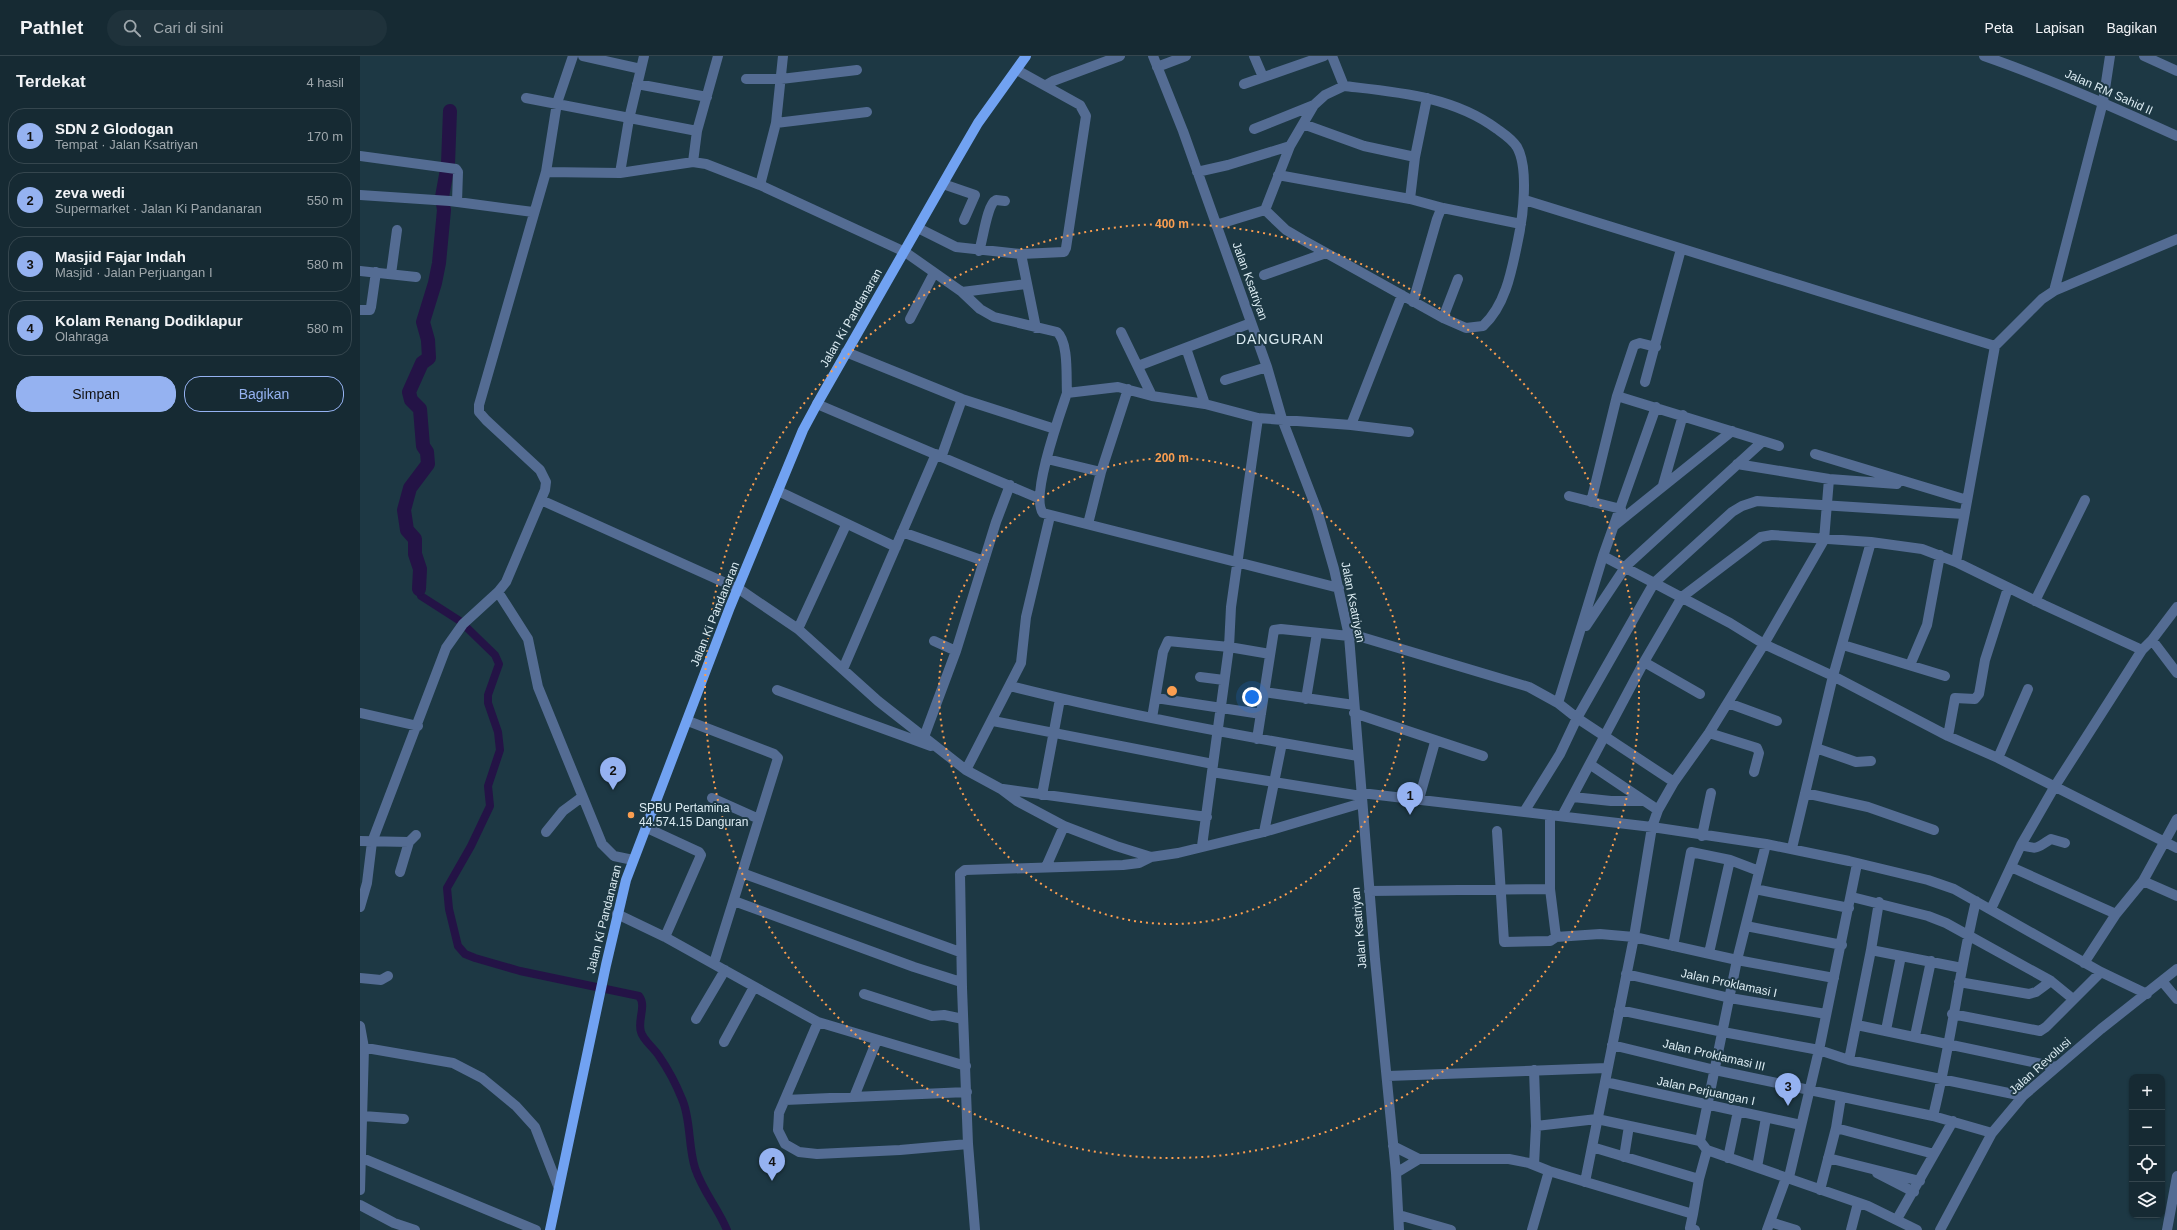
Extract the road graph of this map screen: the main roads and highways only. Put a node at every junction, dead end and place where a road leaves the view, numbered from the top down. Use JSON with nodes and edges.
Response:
{"nodes":[{"id":1,"x":1026,"y":56,"type":"edge"},
{"id":2,"x":550,"y":1230,"type":"edge"}],
"edges":[{"from":1,"to":2,"type":"main road","name":"Jalan Ki Pandanaran"}]}
